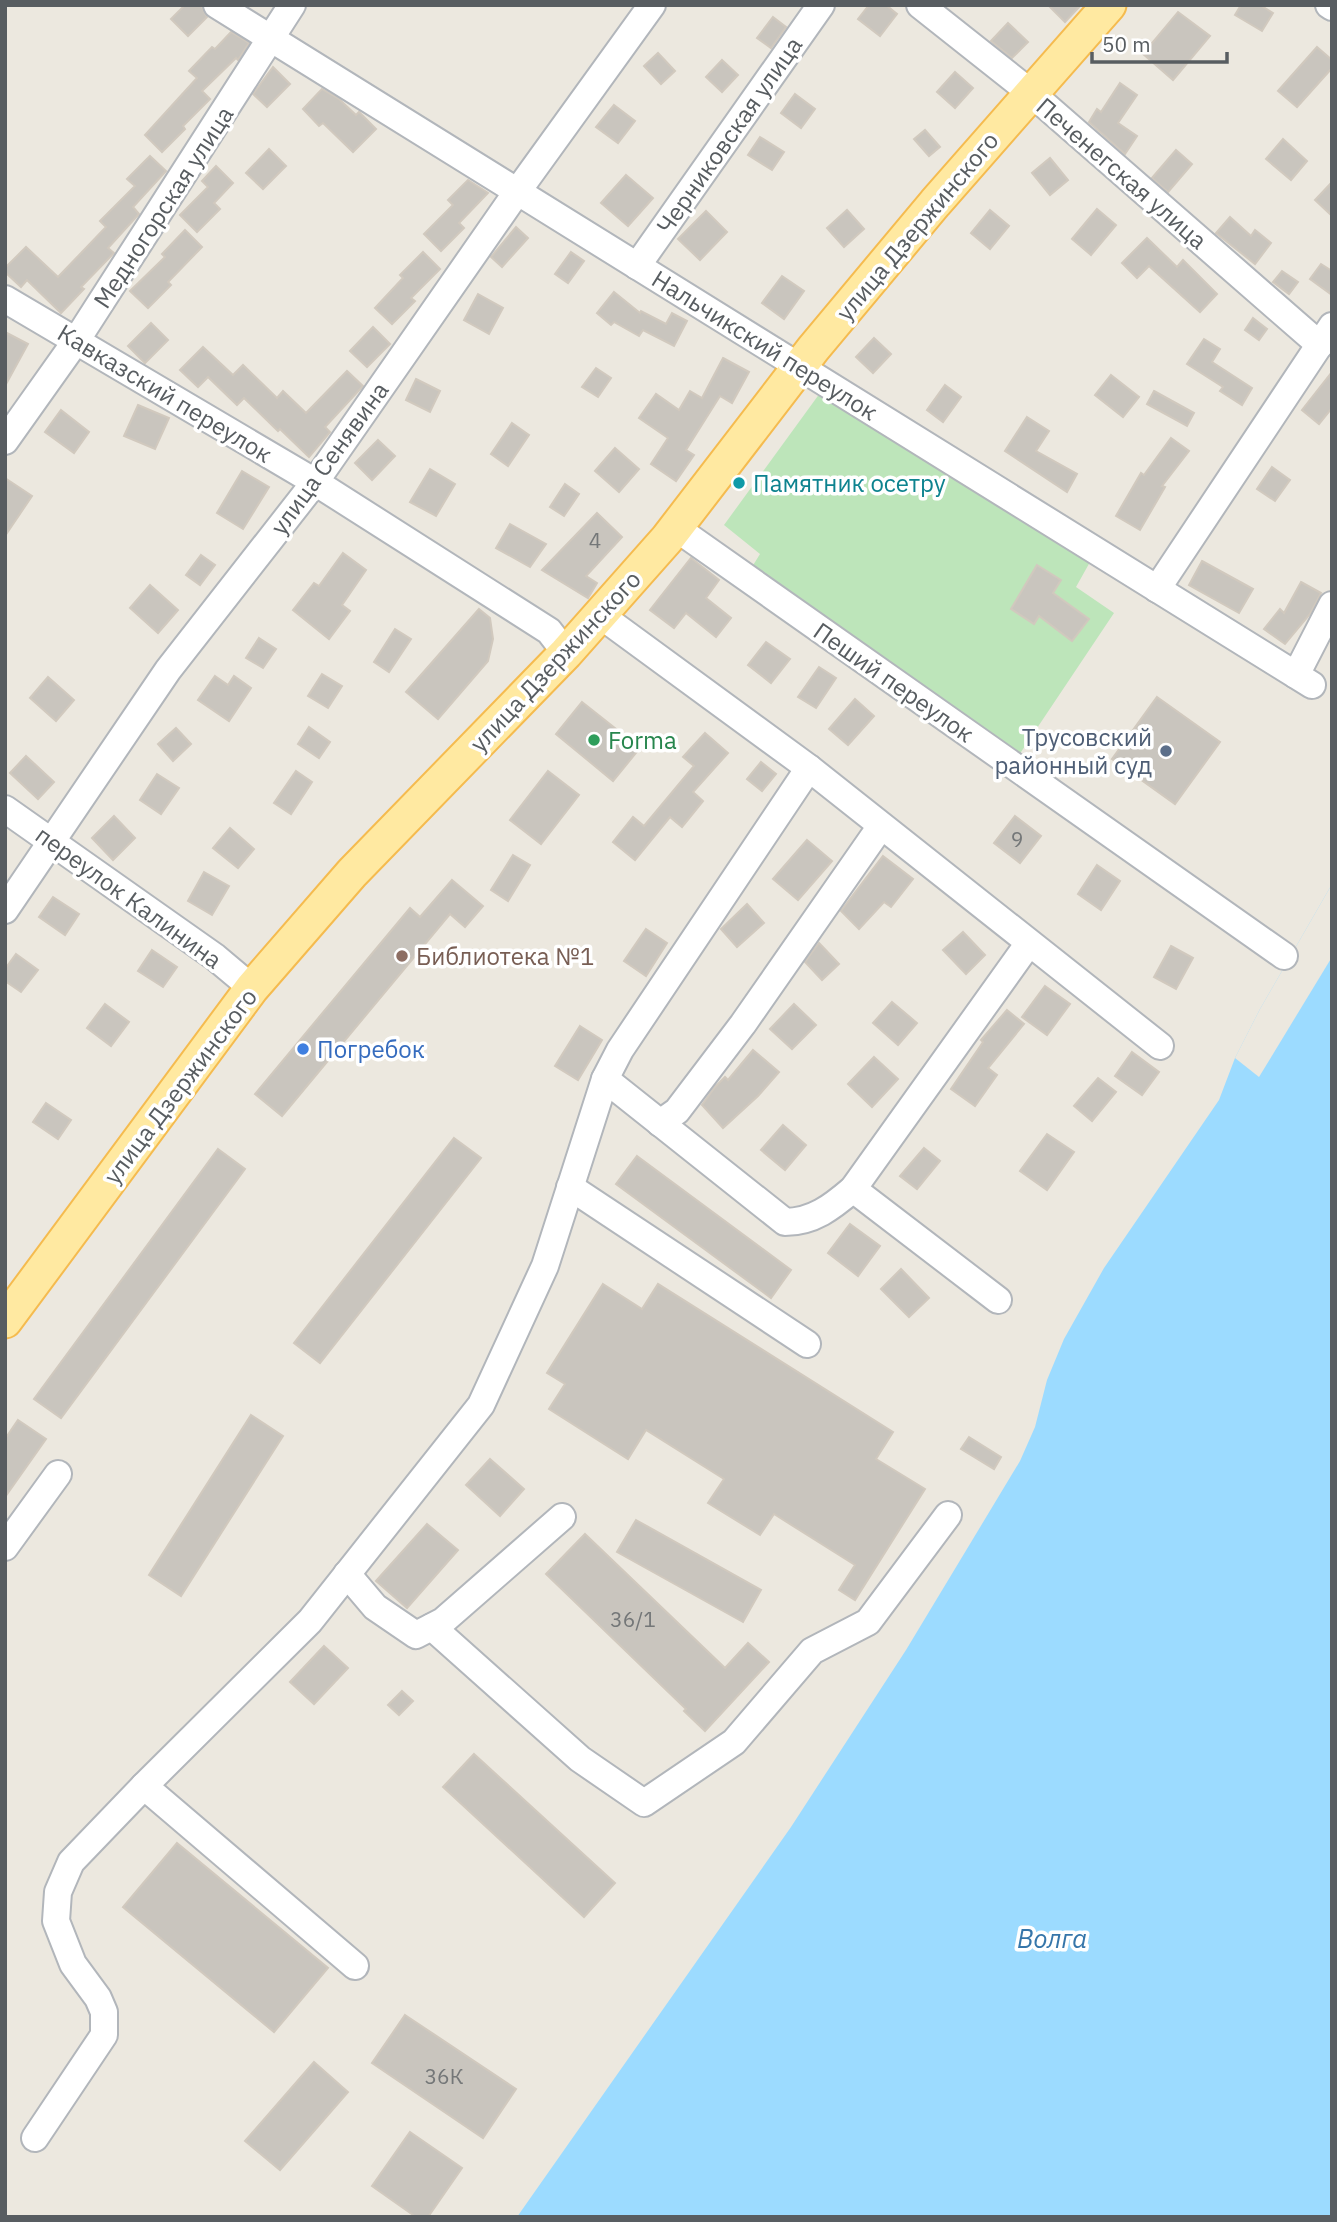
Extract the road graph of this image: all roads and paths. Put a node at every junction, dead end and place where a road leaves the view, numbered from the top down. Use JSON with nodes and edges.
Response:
{"nodes":[{"id":1,"x":217,"y":5,"type":"edge"},
{"id":2,"x":292,"y":5,"type":"edge"},
{"id":3,"x":652,"y":5,"type":"edge"},
{"id":4,"x":821,"y":5,"type":"edge"},
{"id":5,"x":920,"y":5,"type":"edge"},
{"id":6,"x":1110,"y":5,"type":"edge"},
{"id":7,"x":272,"y":39,"type":"junction"},
{"id":8,"x":1031,"y":93,"type":"junction"},
{"id":9,"x":517,"y":192,"type":"junction"},
{"id":10,"x":637,"y":266,"type":"junction"},
{"id":11,"x":5,"y":299,"type":"edge"},
{"id":12,"x":1326,"y":336,"type":"edge"},
{"id":13,"x":76,"y":341,"type":"junction"},
{"id":14,"x":800,"y":367,"type":"junction"},
{"id":15,"x":5,"y":440,"type":"edge"},
{"id":16,"x":314,"y":482,"type":"junction"},
{"id":17,"x":676,"y":528,"type":"junction"},
{"id":18,"x":1157,"y":589,"type":"junction"},
{"id":19,"x":1332,"y":605,"type":"edge"},
{"id":20,"x":600,"y":615,"type":"junction"},
{"id":21,"x":566,"y":653,"type":"junction"},
{"id":22,"x":809,"y":768,"type":"junction"},
{"id":23,"x":5,"y":809,"type":"edge"},
{"id":24,"x":881,"y":826,"type":"junction"},
{"id":25,"x":53,"y":843,"type":"junction"},
{"id":26,"x":5,"y":910,"type":"edge"},
{"id":27,"x":1029,"y":943,"type":"junction"},
{"id":28,"x":1284,"y":956,"type":"dead end"},
{"id":29,"x":252,"y":988,"type":"junction"},
{"id":30,"x":1160,"y":1046,"type":"dead end"},
{"id":31,"x":605,"y":1079,"type":"junction"},
{"id":32,"x":660,"y":1123,"type":"junction"},
{"id":33,"x":570,"y":1187,"type":"junction"},
{"id":34,"x":853,"y":1189,"type":"junction"},
{"id":35,"x":998,"y":1300,"type":"dead end"},
{"id":36,"x":8,"y":1310,"type":"edge"},
{"id":37,"x":807,"y":1344,"type":"dead end"},
{"id":38,"x":58,"y":1474,"type":"dead end"},
{"id":39,"x":948,"y":1515,"type":"dead end"},
{"id":40,"x":562,"y":1517,"type":"dead end"},
{"id":41,"x":5,"y":1547,"type":"edge"},
{"id":42,"x":347,"y":1574,"type":"junction"},
{"id":43,"x":432,"y":1627,"type":"junction"},
{"id":44,"x":144,"y":1786,"type":"junction"},
{"id":45,"x":355,"y":1966,"type":"dead end"},
{"id":46,"x":35,"y":2138,"type":"dead end"}],
"edges":[{"from":1,"to":7,"type":"street","name":"Нальчикский переулок"},
{"from":2,"to":7,"type":"street","name":"Медногорская улица"},
{"from":3,"to":9,"type":"street","name":"улица Сенявина"},
{"from":4,"to":10,"type":"street","name":"Черниковская улица"},
{"from":5,"to":8,"type":"street","name":"Печенегская улица"},
{"from":6,"to":8,"type":"main road","name":"улица Дзержинского"},
{"from":7,"to":9,"type":"street","name":"Нальчикский переулок"},
{"from":7,"to":13,"type":"street","name":"Медногорская улица"},
{"from":8,"to":12,"type":"street","name":"Печенегская улица"},
{"from":8,"to":14,"type":"main road","name":"улица Дзержинского"},
{"from":9,"to":10,"type":"street","name":"Нальчикский переулок"},
{"from":9,"to":16,"type":"street","name":"улица Сенявина"},
{"from":10,"to":14,"type":"street","name":"Нальчикский переулок"},
{"from":11,"to":13,"type":"street","name":"Кавказский переулок"},
{"from":12,"to":18,"type":"street"},
{"from":13,"to":15,"type":"street","name":"Медногорская улица"},
{"from":13,"to":16,"type":"street","name":"Кавказский переулок"},
{"from":14,"to":17,"type":"main road","name":"улица Дзержинского"},
{"from":14,"to":18,"type":"street","name":"Нальчикский переулок"},
{"from":16,"to":21,"type":"street","name":"Кавказский переулок"},
{"from":16,"to":25,"type":"street","name":"улица Сенявина"},
{"from":17,"to":20,"type":"main road","name":"улица Дзержинского"},
{"from":17,"to":28,"type":"street","name":"Пеший переулок"},
{"from":18,"to":19,"type":"street","name":"Нальчикский переулок"},
{"from":20,"to":21,"type":"main road","name":"улица Дзержинского"},
{"from":20,"to":22,"type":"street"},
{"from":21,"to":29,"type":"main road","name":"улица Дзержинского"},
{"from":22,"to":24,"type":"street"},
{"from":22,"to":31,"type":"street"},
{"from":23,"to":25,"type":"street","name":"переулок Калинина"},
{"from":24,"to":27,"type":"street"},
{"from":24,"to":32,"type":"street"},
{"from":25,"to":26,"type":"street","name":"улица Сенявина"},
{"from":25,"to":29,"type":"street","name":"переулок Калинина"},
{"from":27,"to":30,"type":"street"},
{"from":27,"to":34,"type":"street"},
{"from":29,"to":36,"type":"main road","name":"улица Дзержинского"},
{"from":31,"to":32,"type":"street"},
{"from":31,"to":33,"type":"street"},
{"from":32,"to":34,"type":"street"},
{"from":33,"to":37,"type":"street"},
{"from":33,"to":42,"type":"street"},
{"from":34,"to":35,"type":"street"},
{"from":38,"to":41,"type":"street"},
{"from":39,"to":43,"type":"street"},
{"from":40,"to":43,"type":"street"},
{"from":42,"to":43,"type":"street"},
{"from":42,"to":44,"type":"street"},
{"from":44,"to":45,"type":"street"},
{"from":44,"to":46,"type":"street"}]}
